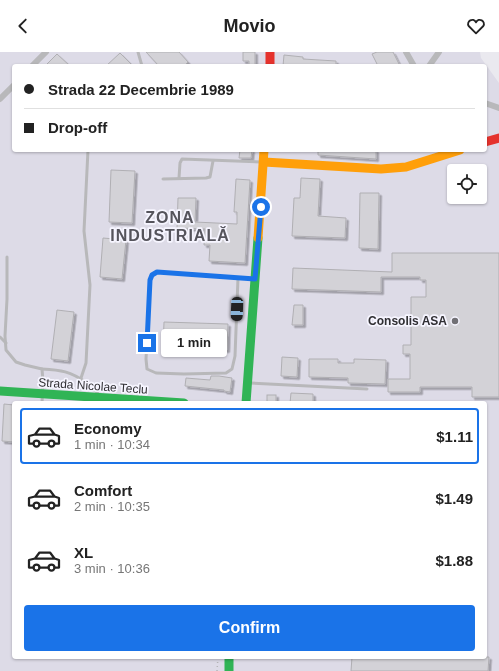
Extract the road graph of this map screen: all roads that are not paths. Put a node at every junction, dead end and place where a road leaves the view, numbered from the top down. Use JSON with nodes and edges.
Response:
{"nodes":[{"id":1,"x":46,"y":52,"type":"edge"},
{"id":2,"x":138,"y":52,"type":"edge"},
{"id":3,"x":270,"y":52,"type":"edge"},
{"id":4,"x":406,"y":52,"type":"edge"},
{"id":5,"x":439,"y":52,"type":"edge"},
{"id":6,"x":34,"y":64,"type":"edge"},
{"id":7,"x":141,"y":64,"type":"edge"},
{"id":8,"x":270,"y":64,"type":"edge"},
{"id":9,"x":413,"y":64,"type":"edge"},
{"id":10,"x":430,"y":64,"type":"edge"},
{"id":11,"x":12,"y":87,"type":"edge"},
{"id":12,"x":0,"y":99,"type":"edge"},
{"id":13,"x":487,"y":104,"type":"edge"},
{"id":14,"x":499,"y":108,"type":"edge"},
{"id":15,"x":499,"y":138,"type":"edge"},
{"id":16,"x":487,"y":141,"type":"edge"},
{"id":17,"x":88,"y":152,"type":"edge"},
{"id":18,"x":264,"y":152,"type":"edge"},
{"id":19,"x":454,"y":152,"type":"edge"},
{"id":20,"x":213,"y":160,"type":"junction"},
{"id":21,"x":264,"y":162,"type":"junction"},
{"id":22,"x":163,"y":178,"type":"dead end"},
{"id":23,"x":179,"y":178,"type":"junction"},
{"id":24,"x":7,"y":257,"type":"dead end"},
{"id":25,"x":238,"y":278,"type":"junction"},
{"id":26,"x":255,"y":279,"type":"junction"},
{"id":27,"x":0,"y":337,"type":"edge"},
{"id":28,"x":6,"y":343,"type":"junction"},
{"id":29,"x":42,"y":369,"type":"junction"},
{"id":30,"x":81,"y":378,"type":"junction"},
{"id":31,"x":248,"y":383,"type":"junction"},
{"id":32,"x":367,"y":389,"type":"dead end"},
{"id":33,"x":0,"y":392,"type":"edge"},
{"id":34,"x":43,"y":399,"type":"edge"},
{"id":35,"x":99,"y":399,"type":"junction"},
{"id":36,"x":142,"y":401,"type":"edge"},
{"id":37,"x":246,"y":401,"type":"edge"},
{"id":38,"x":230,"y":659,"type":"edge"},
{"id":39,"x":228,"y":671,"type":"edge"}],
"edges":[{"from":1,"to":6,"type":"street"},
{"from":2,"to":7,"type":"lane"},
{"from":3,"to":8,"type":"street"},
{"from":4,"to":9,"type":"street"},
{"from":5,"to":10,"type":"street"},
{"from":11,"to":12,"type":"street"},
{"from":13,"to":14,"type":"street"},
{"from":15,"to":16,"type":"street"},
{"from":17,"to":30,"type":"lane"},
{"from":18,"to":21,"type":"street"},
{"from":19,"to":21,"type":"street"},
{"from":20,"to":21,"type":"lane"},
{"from":20,"to":23,"type":"lane"},
{"from":20,"to":23,"type":"lane"},
{"from":21,"to":26,"type":"street"},
{"from":22,"to":23,"type":"lane"},
{"from":24,"to":28,"type":"lane"},
{"from":25,"to":25,"type":"lane"},
{"from":25,"to":26,"type":"lane"},
{"from":26,"to":31,"type":"street"},
{"from":27,"to":28,"type":"lane"},
{"from":28,"to":29,"type":"lane"},
{"from":29,"to":30,"type":"lane"},
{"from":29,"to":34,"type":"lane"},
{"from":30,"to":35,"type":"lane"},
{"from":31,"to":32,"type":"lane"},
{"from":31,"to":37,"type":"street"},
{"from":33,"to":34,"type":"street","name":"Strada Nicolae Teclu"},
{"from":34,"to":35,"type":"street","name":"Strada Nicolae Teclu"},
{"from":35,"to":36,"type":"street","name":"Strada Nicolae Teclu"},
{"from":38,"to":39,"type":"street"}]}
